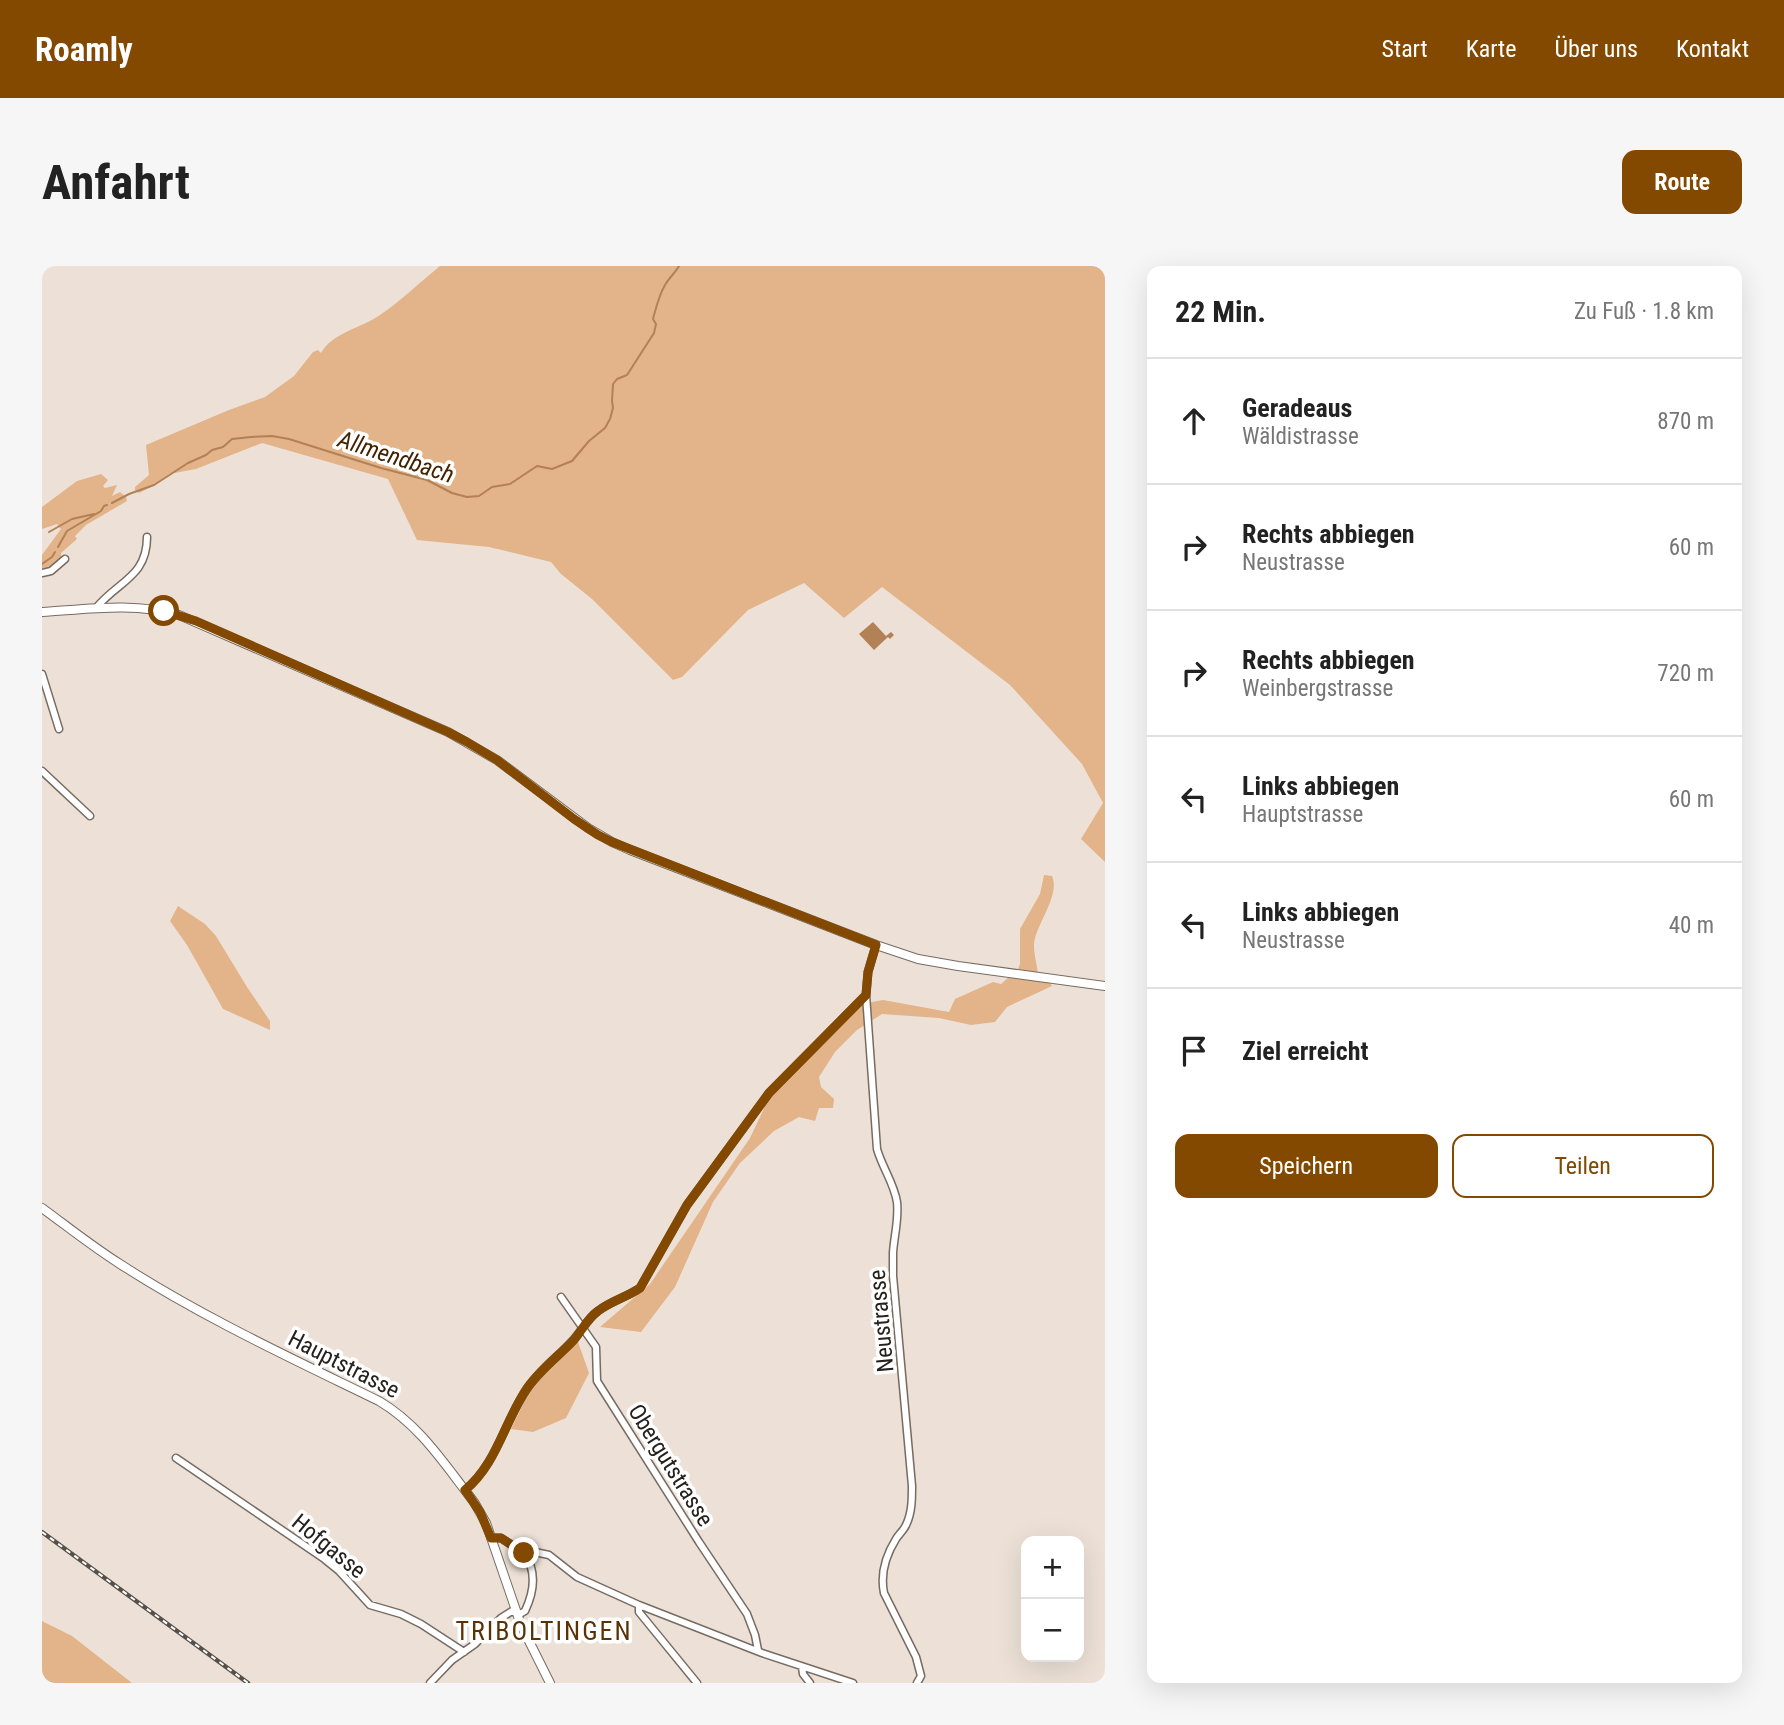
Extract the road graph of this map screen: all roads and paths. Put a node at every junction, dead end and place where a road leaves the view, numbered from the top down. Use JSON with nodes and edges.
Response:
{"nodes":[{"id":1,"x":147,"y":537,"type":"dead end"},
{"id":2,"x":65,"y":559,"type":"dead end"},
{"id":3,"x":42,"y":573,"type":"edge"},
{"id":4,"x":96,"y":608,"type":"junction"},
{"id":5,"x":42,"y":612,"type":"edge"},
{"id":6,"x":42,"y":674,"type":"edge"},
{"id":7,"x":59,"y":729,"type":"dead end"},
{"id":8,"x":42,"y":771,"type":"edge"},
{"id":9,"x":90,"y":816,"type":"dead end"},
{"id":10,"x":876,"y":945,"type":"junction"},
{"id":11,"x":1105,"y":986,"type":"edge"},
{"id":12,"x":867,"y":998,"type":"junction"},
{"id":13,"x":42,"y":1208,"type":"edge"},
{"id":14,"x":561,"y":1297,"type":"dead end"},
{"id":15,"x":583,"y":1328,"type":"junction"},
{"id":16,"x":176,"y":1458,"type":"dead end"},
{"id":17,"x":465,"y":1490,"type":"junction"},
{"id":18,"x":491,"y":1538,"type":"junction"},
{"id":19,"x":524,"y":1553,"type":"junction"},
{"id":20,"x":639,"y":1605,"type":"junction"},
{"id":21,"x":516,"y":1612,"type":"junction"},
{"id":22,"x":758,"y":1650,"type":"junction"},
{"id":23,"x":464,"y":1652,"type":"junction"},
{"id":24,"x":802,"y":1667,"type":"junction"},
{"id":25,"x":430,"y":1683,"type":"edge"},
{"id":26,"x":550,"y":1683,"type":"edge"},
{"id":27,"x":697,"y":1683,"type":"edge"},
{"id":28,"x":810,"y":1683,"type":"edge"},
{"id":29,"x":853,"y":1683,"type":"edge"},
{"id":30,"x":917,"y":1683,"type":"edge"}],
"edges":[{"from":1,"to":4,"type":"street"},
{"from":2,"to":3,"type":"street"},
{"from":4,"to":5,"type":"main road"},
{"from":4,"to":10,"type":"main road"},
{"from":6,"to":7,"type":"street"},
{"from":8,"to":9,"type":"street"},
{"from":10,"to":11,"type":"main road"},
{"from":10,"to":12,"type":"street","name":"Neustrasse"},
{"from":12,"to":15,"type":"street"},
{"from":12,"to":30,"type":"street","name":"Neustrasse"},
{"from":13,"to":17,"type":"main road","name":"Hauptstrasse"},
{"from":14,"to":15,"type":"street","name":"Obergutstrasse"},
{"from":15,"to":17,"type":"street"},
{"from":15,"to":22,"type":"street","name":"Obergutstrasse"},
{"from":16,"to":23,"type":"street","name":"Hofgasse"},
{"from":17,"to":18,"type":"main road","name":"Hauptstrasse"},
{"from":18,"to":19,"type":"street"},
{"from":18,"to":21,"type":"main road","name":"Hauptstrasse"},
{"from":19,"to":20,"type":"street"},
{"from":19,"to":21,"type":"street"},
{"from":20,"to":22,"type":"street"},
{"from":20,"to":27,"type":"street"},
{"from":21,"to":23,"type":"street"},
{"from":21,"to":26,"type":"main road","name":"Hauptstrasse"},
{"from":22,"to":24,"type":"street"},
{"from":23,"to":25,"type":"street"},
{"from":24,"to":28,"type":"street"},
{"from":24,"to":29,"type":"street"}]}
